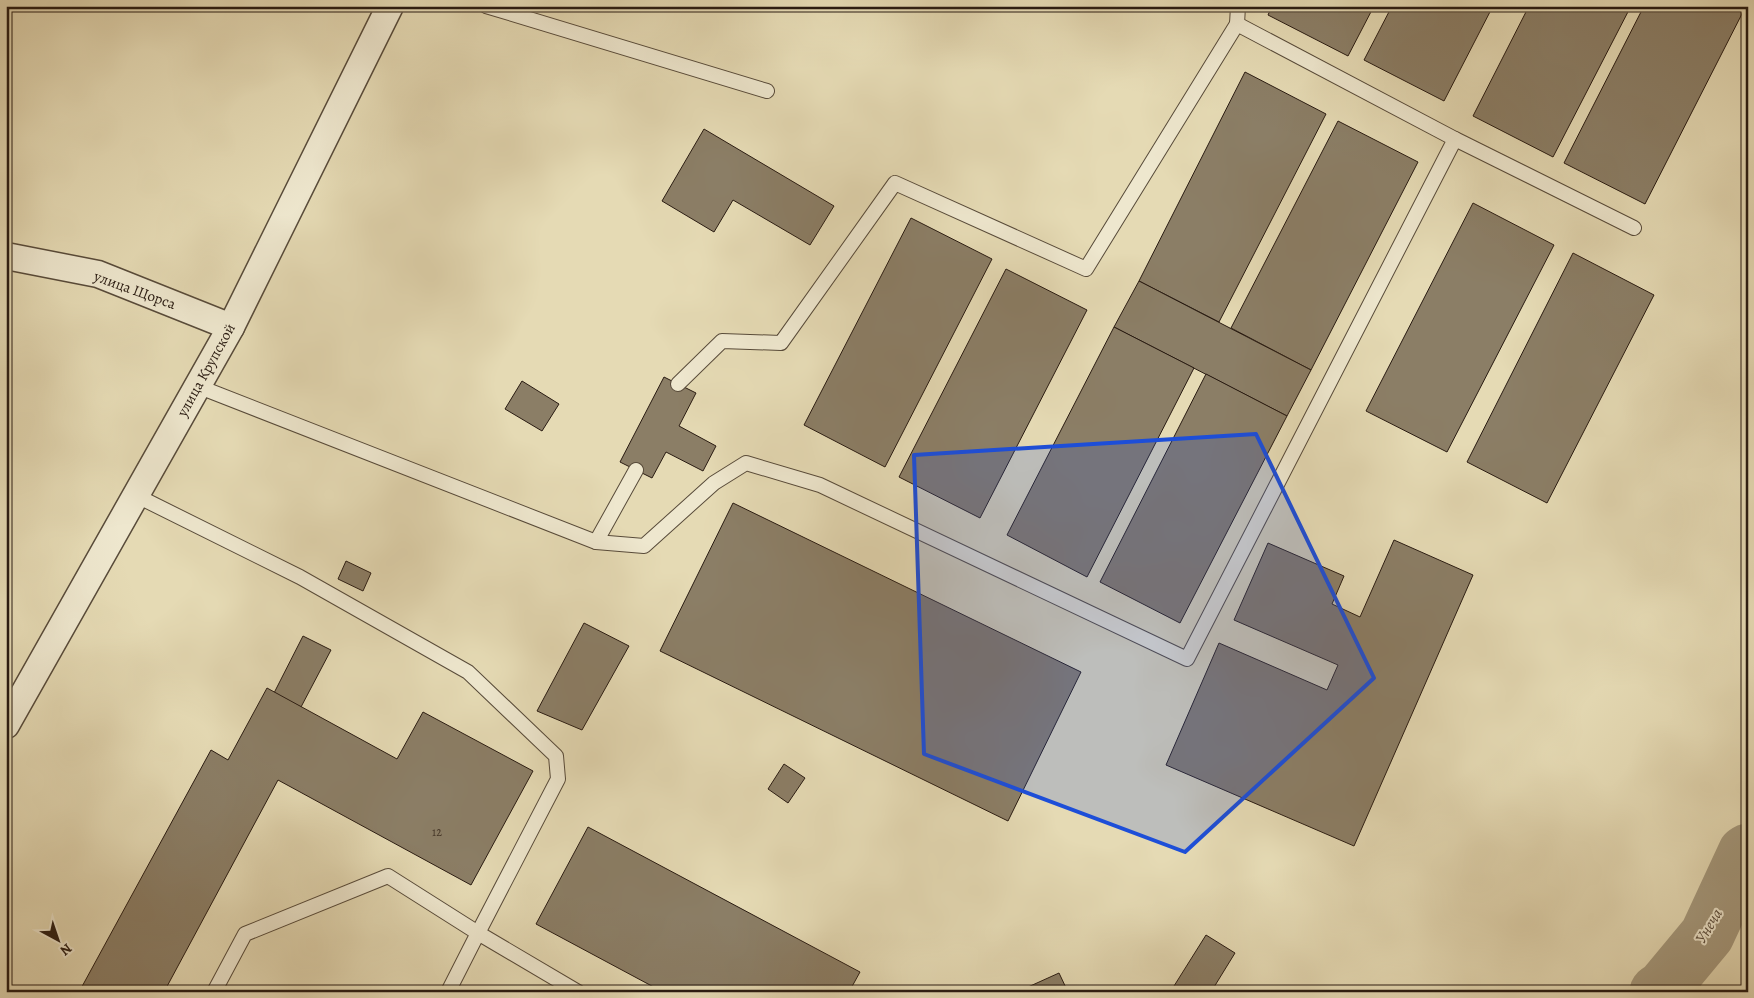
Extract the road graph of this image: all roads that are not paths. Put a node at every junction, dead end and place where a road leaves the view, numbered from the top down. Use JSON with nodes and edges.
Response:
{"nodes":[{"id":1,"x":390,"y":6,"type":"edge"},
{"id":2,"x":486,"y":6,"type":"edge"},
{"id":3,"x":1238,"y":6,"type":"edge"},
{"id":4,"x":1237,"y":24,"type":"junction"},
{"id":5,"x":767,"y":91,"type":"dead end"},
{"id":6,"x":1455,"y":140,"type":"junction"},
{"id":7,"x":1634,"y":228,"type":"dead end"},
{"id":8,"x":6,"y":256,"type":"edge"},
{"id":9,"x":231,"y":327,"type":"junction"},
{"id":10,"x":678,"y":384,"type":"dead end"},
{"id":11,"x":197,"y":386,"type":"junction"},
{"id":12,"x":636,"y":470,"type":"dead end"},
{"id":13,"x":135,"y":495,"type":"junction"},
{"id":14,"x":596,"y":542,"type":"junction"},
{"id":15,"x":6,"y":725,"type":"edge"},
{"id":16,"x":478,"y":933,"type":"junction"},
{"id":17,"x":214,"y":992,"type":"edge"},
{"id":18,"x":448,"y":992,"type":"edge"},
{"id":19,"x":578,"y":992,"type":"edge"}],
"edges":[{"from":1,"to":9,"type":"street","name":"улица Крупской"},
{"from":2,"to":5,"type":"lane"},
{"from":3,"to":4,"type":"lane"},
{"from":4,"to":6,"type":"lane"},
{"from":4,"to":10,"type":"lane"},
{"from":6,"to":7,"type":"lane"},
{"from":6,"to":14,"type":"lane"},
{"from":8,"to":9,"type":"street","name":"улица Щорса"},
{"from":9,"to":11,"type":"street","name":"улица Крупской"},
{"from":11,"to":13,"type":"street","name":"улица Крупской"},
{"from":11,"to":14,"type":"lane"},
{"from":12,"to":14,"type":"lane"},
{"from":13,"to":15,"type":"street","name":"улица Крупской"},
{"from":13,"to":16,"type":"lane"},
{"from":16,"to":17,"type":"lane"},
{"from":16,"to":18,"type":"lane"},
{"from":16,"to":19,"type":"lane"}]}
